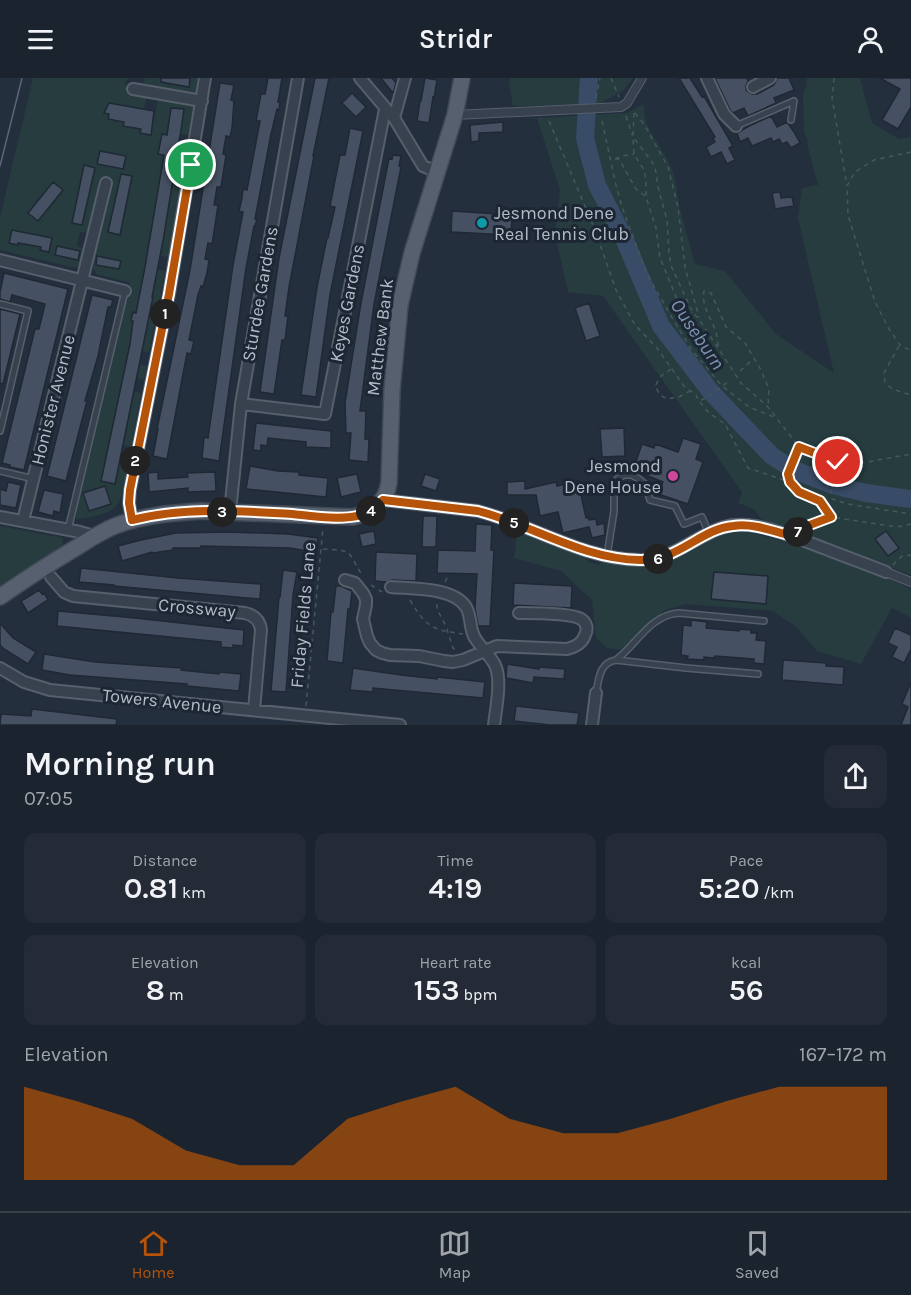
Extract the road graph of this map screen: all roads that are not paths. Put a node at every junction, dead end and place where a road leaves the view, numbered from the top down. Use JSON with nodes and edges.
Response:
{"nodes":[{"id":1,"x":205,"y":78,"type":"edge"},
{"id":2,"x":298,"y":78,"type":"edge"},
{"id":3,"x":360,"y":78,"type":"edge"},
{"id":4,"x":405,"y":78,"type":"edge"},
{"id":5,"x":462,"y":78,"type":"edge"},
{"id":6,"x":642,"y":78,"type":"edge"},
{"id":7,"x":707,"y":78,"type":"edge"},
{"id":8,"x":770,"y":78,"type":"edge"},
{"id":9,"x":753,"y":87,"type":"dead end"},
{"id":10,"x":133,"y":89,"type":"dead end"},
{"id":11,"x":202,"y":101,"type":"junction"},
{"id":12,"x":386,"y":109,"type":"junction"},
{"id":13,"x":455,"y":115,"type":"junction"},
{"id":14,"x":394,"y":118,"type":"junction"},
{"id":15,"x":791,"y":120,"type":"dead end"},
{"id":16,"x":736,"y":126,"type":"joint"},
{"id":17,"x":437,"y":172,"type":"junction"},
{"id":18,"x":106,"y":183,"type":"dead end"},
{"id":19,"x":0,"y":260,"type":"edge"},
{"id":20,"x":83,"y":279,"type":"junction"},
{"id":21,"x":125,"y":291,"type":"joint"},
{"id":22,"x":0,"y":304,"type":"edge"},
{"id":23,"x":241,"y":404,"type":"junction"},
{"id":24,"x":0,"y":431,"type":"edge"},
{"id":25,"x":0,"y":471,"type":"edge"},
{"id":26,"x":34,"y":479,"type":"junction"},
{"id":27,"x":383,"y":500,"type":"junction"},
{"id":28,"x":230,"y":512,"type":"junction"},
{"id":29,"x":0,"y":517,"type":"edge"},
{"id":30,"x":132,"y":520,"type":"junction"},
{"id":31,"x":23,"y":521,"type":"junction"},
{"id":32,"x":68,"y":530,"type":"junction"},
{"id":33,"x":709,"y":534,"type":"junction"},
{"id":34,"x":94,"y":536,"type":"junction"},
{"id":35,"x":607,"y":556,"type":"junction"},
{"id":36,"x":886,"y":572,"type":"joint"},
{"id":37,"x":51,"y":577,"type":"dead end"},
{"id":38,"x":345,"y":580,"type":"dead end"},
{"id":39,"x":911,"y":582,"type":"edge"},
{"id":40,"x":387,"y":590,"type":"road end"},
{"id":41,"x":0,"y":597,"type":"edge"},
{"id":42,"x":519,"y":613,"type":"dead end"},
{"id":43,"x":764,"y":621,"type":"dead end"},
{"id":44,"x":484,"y":651,"type":"junction"},
{"id":45,"x":616,"y":660,"type":"junction"},
{"id":46,"x":0,"y":668,"type":"edge"},
{"id":47,"x":758,"y":674,"type":"dead end"},
{"id":48,"x":596,"y":693,"type":"joint"},
{"id":49,"x":254,"y":710,"type":"junction"},
{"id":50,"x":400,"y":725,"type":"edge"},
{"id":51,"x":494,"y":725,"type":"edge"},
{"id":52,"x":592,"y":725,"type":"edge"}],
"edges":[{"from":1,"to":11,"type":"street"},
{"from":2,"to":23,"type":"street","name":"Sturdee Gardens"},
{"from":3,"to":12,"type":"street"},
{"from":4,"to":14,"type":"street"},
{"from":5,"to":13,"type":"main road","name":"Matthew Bank"},
{"from":6,"to":13,"type":"street"},
{"from":7,"to":16,"type":"street"},
{"from":8,"to":9,"type":"street"},
{"from":10,"to":11,"type":"street"},
{"from":11,"to":30,"type":"street"},
{"from":12,"to":14,"type":"street"},
{"from":12,"to":23,"type":"street","name":"Keyes Gardens"},
{"from":13,"to":17,"type":"main road","name":"Matthew Bank"},
{"from":14,"to":17,"type":"street"},
{"from":15,"to":16,"type":"lane"},
{"from":17,"to":27,"type":"main road","name":"Matthew Bank"},
{"from":18,"to":20,"type":"street","name":"Honister Avenue"},
{"from":19,"to":20,"type":"street"},
{"from":20,"to":21,"type":"street"},
{"from":20,"to":26,"type":"street","name":"Honister Avenue"},
{"from":21,"to":32,"type":"lane"},
{"from":22,"to":24,"type":"lane"},
{"from":23,"to":28,"type":"street","name":"Sturdee Gardens"},
{"from":25,"to":26,"type":"lane"},
{"from":26,"to":31,"type":"street","name":"Honister Avenue"},
{"from":27,"to":28,"type":"main road"},
{"from":27,"to":35,"type":"street"},
{"from":28,"to":30,"type":"main road"},
{"from":29,"to":31,"type":"street"},
{"from":30,"to":34,"type":"main road"},
{"from":31,"to":32,"type":"street"},
{"from":32,"to":34,"type":"street"},
{"from":33,"to":35,"type":"street"},
{"from":33,"to":35,"type":"lane"},
{"from":33,"to":36,"type":"street"},
{"from":34,"to":41,"type":"main road"},
{"from":36,"to":39,"type":"street"},
{"from":37,"to":49,"type":"street","name":"Crossway"},
{"from":38,"to":44,"type":"street"},
{"from":40,"to":44,"type":"street"},
{"from":42,"to":44,"type":"street"},
{"from":43,"to":45,"type":"lane"},
{"from":44,"to":51,"type":"street"},
{"from":45,"to":47,"type":"lane"},
{"from":45,"to":48,"type":"lane"},
{"from":46,"to":49,"type":"street","name":"Towers Avenue"},
{"from":48,"to":52,"type":"street"},
{"from":49,"to":50,"type":"street","name":"Towers Avenue"}]}
